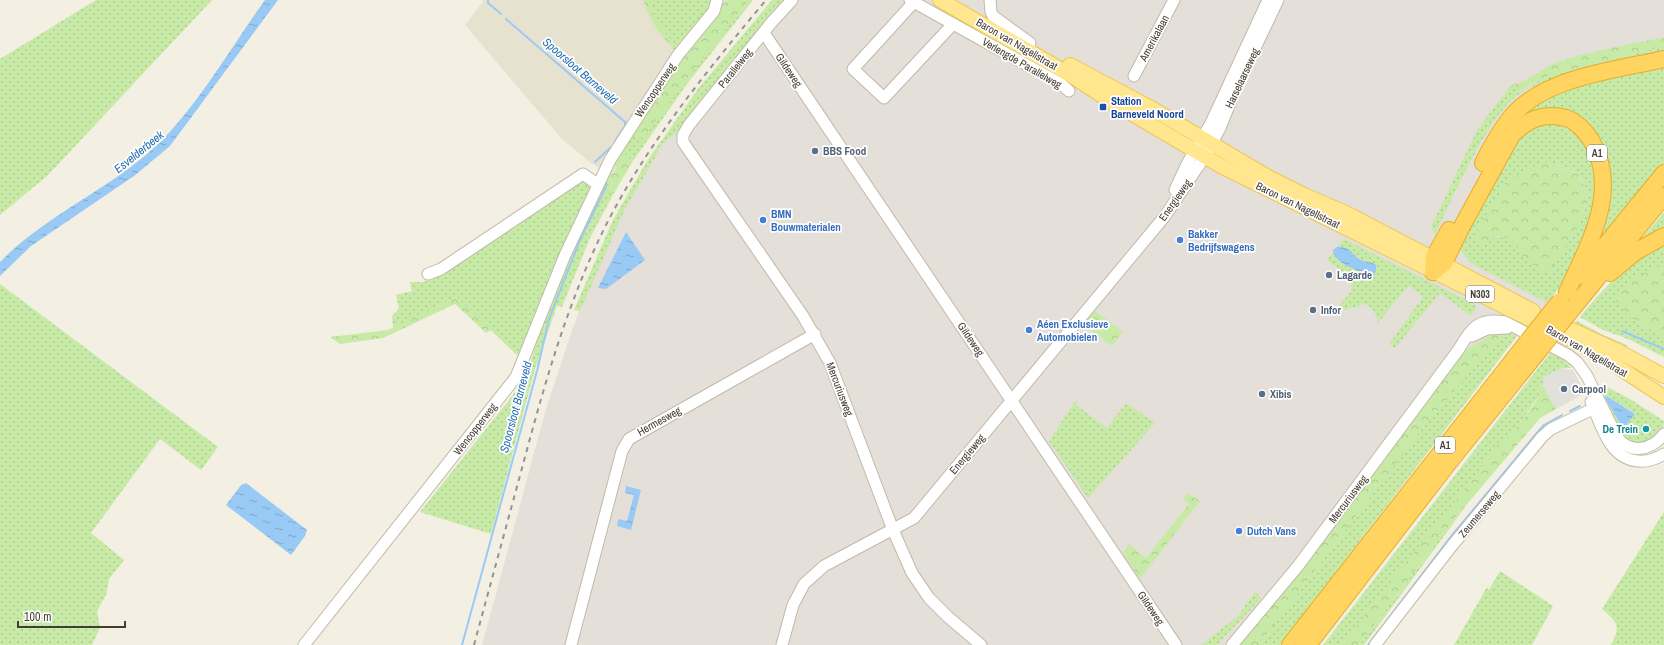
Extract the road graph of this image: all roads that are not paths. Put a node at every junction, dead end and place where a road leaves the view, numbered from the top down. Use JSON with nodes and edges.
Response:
{"nodes":[{"id":1,"x":718,"y":0,"type":"edge"},
{"id":2,"x":792,"y":0,"type":"edge"},
{"id":3,"x":940,"y":0,"type":"edge"},
{"id":4,"x":949,"y":0,"type":"edge"},
{"id":5,"x":990,"y":0,"type":"edge"},
{"id":6,"x":1174,"y":0,"type":"edge"},
{"id":7,"x":1268,"y":0,"type":"edge"},
{"id":8,"x":1278,"y":0,"type":"edge"},
{"id":9,"x":912,"y":1,"type":"edge"},
{"id":10,"x":953,"y":24,"type":"junction"},
{"id":11,"x":764,"y":33,"type":"junction"},
{"id":12,"x":1030,"y":43,"type":"junction"},
{"id":13,"x":1664,"y":60,"type":"edge"},
{"id":14,"x":1134,"y":76,"type":"dead end"},
{"id":15,"x":1070,"y":91,"type":"dead end"},
{"id":16,"x":682,"y":138,"type":"joint"},
{"id":17,"x":1203,"y":148,"type":"junction"},
{"id":18,"x":1664,"y":173,"type":"edge"},
{"id":19,"x":597,"y":184,"type":"junction"},
{"id":20,"x":1664,"y":196,"type":"edge"},
{"id":21,"x":1664,"y":236,"type":"edge"},
{"id":22,"x":1437,"y":264,"type":"junction"},
{"id":23,"x":428,"y":274,"type":"dead end"},
{"id":24,"x":1570,"y":300,"type":"junction"},
{"id":25,"x":814,"y":334,"type":"junction"},
{"id":26,"x":1534,"y":344,"type":"junction"},
{"id":27,"x":1664,"y":376,"type":"edge"},
{"id":28,"x":1664,"y":397,"type":"edge"},
{"id":29,"x":1012,"y":400,"type":"junction"},
{"id":30,"x":1598,"y":407,"type":"junction"},
{"id":31,"x":1664,"y":434,"type":"edge"},
{"id":32,"x":1664,"y":454,"type":"edge"},
{"id":33,"x":892,"y":530,"type":"junction"},
{"id":34,"x":304,"y":645,"type":"edge"},
{"id":35,"x":571,"y":645,"type":"edge"},
{"id":36,"x":782,"y":645,"type":"edge"},
{"id":37,"x":981,"y":645,"type":"edge"},
{"id":38,"x":1176,"y":645,"type":"edge"},
{"id":39,"x":1232,"y":645,"type":"edge"},
{"id":40,"x":1290,"y":645,"type":"edge"},
{"id":41,"x":1308,"y":645,"type":"edge"},
{"id":42,"x":1375,"y":645,"type":"edge"}],
"edges":[{"from":1,"to":19,"type":"street","name":"Wencopperweg"},
{"from":2,"to":11,"type":"street","name":"Parallelweg"},
{"from":3,"to":17,"type":"main road","name":"Baron van Nagellstraat"},
{"from":4,"to":12,"type":"main road","name":"Baron van Nagellstraat"},
{"from":5,"to":12,"type":"street","name":"Baron van Nagellstraat"},
{"from":6,"to":14,"type":"street","name":"Amerikalaan"},
{"from":7,"to":17,"type":"street","name":"Harselaarseweg"},
{"from":8,"to":17,"type":"street","name":"Harselaarseweg"},
{"from":9,"to":10,"type":"street","name":"Verlengde Parallelweg"},
{"from":9,"to":10,"type":"street","name":"Verlengde Parallelweg"},
{"from":10,"to":15,"type":"street","name":"Verlengde Parallelweg"},
{"from":11,"to":16,"type":"street","name":"Parallelweg"},
{"from":11,"to":29,"type":"street","name":"Gildeweg"},
{"from":12,"to":17,"type":"main road","name":"Baron van Nagellstraat"},
{"from":13,"to":22,"type":"highway"},
{"from":16,"to":25,"type":"street","name":"Mercuriusweg"},
{"from":17,"to":22,"type":"main road","name":"Baron van Nagellstraat"},
{"from":17,"to":29,"type":"street","name":"Energieweg"},
{"from":18,"to":24,"type":"highway","number":"A1"},
{"from":19,"to":23,"type":"street"},
{"from":19,"to":34,"type":"street","name":"Wencopperweg"},
{"from":20,"to":24,"type":"highway","number":"A1"},
{"from":21,"to":24,"type":"highway","number":"A1"},
{"from":22,"to":24,"type":"highway","number":"A1"},
{"from":22,"to":27,"type":"main road","name":"Baron van Nagellstraat","number":"N303"},
{"from":22,"to":28,"type":"main road","name":"Baron van Nagellstraat","number":"N303"},
{"from":24,"to":26,"type":"highway","number":"A1","bridge":true},
{"from":25,"to":33,"type":"street","name":"Mercuriusweg"},
{"from":25,"to":35,"type":"street","name":"Hermesweg"},
{"from":26,"to":40,"type":"highway","number":"A1"},
{"from":26,"to":41,"type":"highway","number":"A1"},
{"from":29,"to":33,"type":"street","name":"Energieweg"},
{"from":29,"to":38,"type":"street","name":"Gildeweg"},
{"from":30,"to":31,"type":"street","name":"Mercuriusweg"},
{"from":30,"to":32,"type":"street","name":"Mercuriusweg"},
{"from":30,"to":39,"type":"street","name":"Mercuriusweg"},
{"from":30,"to":42,"type":"street","name":"Zeumerseweg"},
{"from":33,"to":36,"type":"street","name":"Energieweg"},
{"from":33,"to":37,"type":"street","name":"Mercuriusweg"}]}
